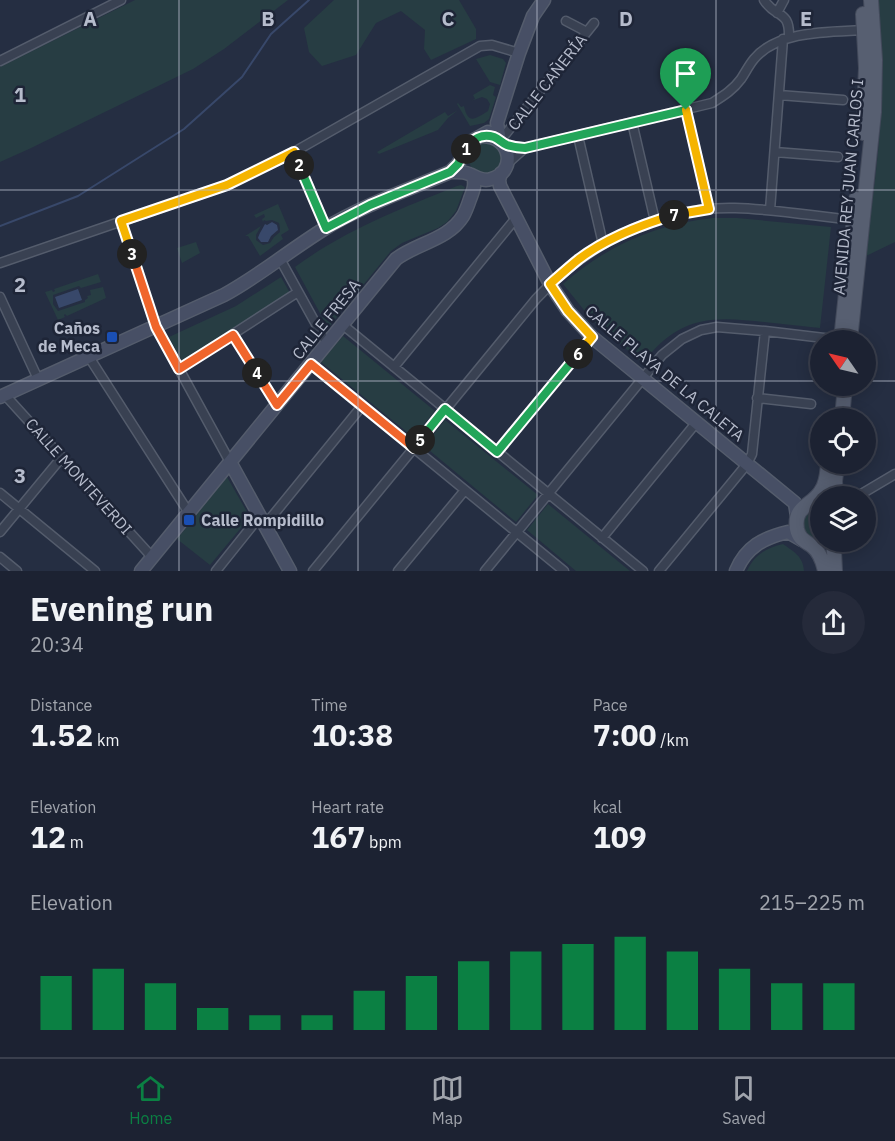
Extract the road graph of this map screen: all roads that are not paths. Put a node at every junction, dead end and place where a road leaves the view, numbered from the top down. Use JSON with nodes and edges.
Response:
{"nodes":[{"id":1,"x":121,"y":0,"type":"edge"},
{"id":2,"x":544,"y":0,"type":"edge"},
{"id":3,"x":764,"y":0,"type":"edge"},
{"id":4,"x":784,"y":0,"type":"edge"},
{"id":5,"x":861,"y":0,"type":"edge"},
{"id":6,"x":871,"y":0,"type":"edge"},
{"id":7,"x":777,"y":13,"type":"junction"},
{"id":8,"x":566,"y":21,"type":"dead end"},
{"id":9,"x":594,"y":23,"type":"dead end"},
{"id":10,"x":864,"y":30,"type":"junction"},
{"id":11,"x":587,"y":32,"type":"junction"},
{"id":12,"x":786,"y":38,"type":"junction"},
{"id":13,"x":519,"y":54,"type":"junction"},
{"id":14,"x":0,"y":61,"type":"edge"},
{"id":15,"x":779,"y":95,"type":"junction"},
{"id":16,"x":843,"y":100,"type":"dead end"},
{"id":17,"x":686,"y":110,"type":"junction"},
{"id":18,"x":632,"y":122,"type":"junction"},
{"id":19,"x":497,"y":123,"type":"junction"},
{"id":20,"x":483,"y":136,"type":"junction"},
{"id":21,"x":578,"y":136,"type":"junction"},
{"id":22,"x":501,"y":142,"type":"junction"},
{"id":23,"x":525,"y":148,"type":"junction"},
{"id":24,"x":294,"y":152,"type":"junction"},
{"id":25,"x":775,"y":152,"type":"junction"},
{"id":26,"x":464,"y":155,"type":"junction"},
{"id":27,"x":838,"y":157,"type":"dead end"},
{"id":28,"x":450,"y":172,"type":"junction"},
{"id":29,"x":503,"y":175,"type":"junction"},
{"id":30,"x":478,"y":179,"type":"junction"},
{"id":31,"x":709,"y":209,"type":"junction"},
{"id":32,"x":770,"y":210,"type":"junction"},
{"id":33,"x":516,"y":218,"type":"junction"},
{"id":34,"x":655,"y":220,"type":"junction"},
{"id":35,"x":854,"y":220,"type":"junction"},
{"id":36,"x":121,"y":221,"type":"junction"},
{"id":37,"x":326,"y":228,"type":"junction"},
{"id":38,"x":603,"y":244,"type":"junction"},
{"id":39,"x":280,"y":260,"type":"junction"},
{"id":40,"x":0,"y":263,"type":"edge"},
{"id":41,"x":550,"y":284,"type":"junction"},
{"id":42,"x":298,"y":292,"type":"junction"},
{"id":43,"x":0,"y":297,"type":"edge"},
{"id":44,"x":343,"y":325,"type":"junction"},
{"id":45,"x":156,"y":327,"type":"junction"},
{"id":46,"x":845,"y":330,"type":"edge"},
{"id":47,"x":845,"y":330,"type":"edge"},
{"id":48,"x":765,"y":331,"type":"junction"},
{"id":49,"x":233,"y":335,"type":"junction"},
{"id":50,"x":810,"y":336,"type":"edge"},
{"id":51,"x":592,"y":337,"type":"junction"},
{"id":52,"x":327,"y":344,"type":"junction"},
{"id":53,"x":89,"y":357,"type":"junction"},
{"id":54,"x":311,"y":364,"type":"junction"},
{"id":55,"x":394,"y":367,"type":"junction"},
{"id":56,"x":179,"y":369,"type":"junction"},
{"id":57,"x":38,"y":379,"type":"junction"},
{"id":58,"x":642,"y":379,"type":"junction"},
{"id":59,"x":3,"y":396,"type":"edge"},
{"id":60,"x":758,"y":398,"type":"junction"},
{"id":61,"x":811,"y":404,"type":"dead end"},
{"id":62,"x":277,"y":405,"type":"junction"},
{"id":63,"x":362,"y":406,"type":"junction"},
{"id":64,"x":445,"y":409,"type":"junction"},
{"id":65,"x":696,"y":423,"type":"junction"},
{"id":66,"x":414,"y":448,"type":"junction"},
{"id":67,"x":497,"y":452,"type":"junction"},
{"id":68,"x":62,"y":457,"type":"junction"},
{"id":69,"x":230,"y":462,"type":"junction"},
{"id":70,"x":747,"y":464,"type":"junction"},
{"id":71,"x":826,"y":474,"type":"edge"},
{"id":72,"x":895,"y":474,"type":"edge"},
{"id":73,"x":875,"y":486,"type":"edge"},
{"id":74,"x":465,"y":490,"type":"junction"},
{"id":75,"x":0,"y":493,"type":"edge"},
{"id":76,"x":548,"y":494,"type":"junction"},
{"id":77,"x":805,"y":507,"type":"edge"},
{"id":78,"x":19,"y":509,"type":"junction"},
{"id":79,"x":189,"y":513,"type":"junction"},
{"id":80,"x":262,"y":521,"type":"junction"},
{"id":81,"x":0,"y":532,"type":"edge"},
{"id":82,"x":516,"y":532,"type":"junction"},
{"id":83,"x":788,"y":532,"type":"junction"},
{"id":84,"x":602,"y":538,"type":"junction"},
{"id":85,"x":807,"y":543,"type":"junction"},
{"id":86,"x":810,"y":544,"type":"edge"},
{"id":87,"x":834,"y":552,"type":"edge"},
{"id":88,"x":0,"y":557,"type":"edge"},
{"id":89,"x":152,"y":557,"type":"junction"},
{"id":90,"x":17,"y":571,"type":"edge"},
{"id":91,"x":95,"y":571,"type":"edge"},
{"id":92,"x":141,"y":571,"type":"edge"},
{"id":93,"x":216,"y":571,"type":"edge"},
{"id":94,"x":290,"y":571,"type":"edge"},
{"id":95,"x":313,"y":571,"type":"edge"},
{"id":96,"x":399,"y":571,"type":"edge"},
{"id":97,"x":485,"y":571,"type":"edge"},
{"id":98,"x":564,"y":571,"type":"edge"},
{"id":99,"x":643,"y":571,"type":"edge"},
{"id":100,"x":659,"y":571,"type":"edge"},
{"id":101,"x":736,"y":571,"type":"edge"},
{"id":102,"x":825,"y":571,"type":"edge"},
{"id":103,"x":835,"y":571,"type":"edge"}],
"edges":[{"from":1,"to":14,"type":"street"},
{"from":2,"to":13,"type":"street"},
{"from":3,"to":7,"type":"street"},
{"from":4,"to":7,"type":"street"},
{"from":5,"to":10,"type":"main road","name":"AVENIDA REY JUAN CARLOS I"},
{"from":6,"to":46,"type":"main road","name":"AVENIDA REY JUAN CARLOS I"},
{"from":7,"to":12,"type":"street"},
{"from":8,"to":11,"type":"street"},
{"from":9,"to":11,"type":"street","name":"CALLE CAÑERÍA"},
{"from":10,"to":12,"type":"street"},
{"from":10,"to":35,"type":"main road","name":"AVENIDA REY JUAN CARLOS I"},
{"from":11,"to":22,"type":"street","name":"CALLE CAÑERÍA"},
{"from":12,"to":15,"type":"street"},
{"from":12,"to":17,"type":"street"},
{"from":13,"to":19,"type":"street"},
{"from":13,"to":24,"type":"street"},
{"from":15,"to":16,"type":"street"},
{"from":15,"to":25,"type":"street"},
{"from":17,"to":18,"type":"street"},
{"from":17,"to":31,"type":"street"},
{"from":18,"to":21,"type":"street"},
{"from":18,"to":34,"type":"street"},
{"from":19,"to":20,"type":"street"},
{"from":19,"to":22,"type":"street"},
{"from":20,"to":22,"type":"street"},
{"from":20,"to":26,"type":"street"},
{"from":21,"to":23,"type":"street"},
{"from":21,"to":38,"type":"street"},
{"from":22,"to":23,"type":"street"},
{"from":22,"to":29,"type":"street"},
{"from":23,"to":29,"type":"street"},
{"from":24,"to":36,"type":"street"},
{"from":24,"to":37,"type":"street"},
{"from":25,"to":27,"type":"street"},
{"from":25,"to":32,"type":"street"},
{"from":26,"to":28,"type":"street"},
{"from":26,"to":30,"type":"street"},
{"from":28,"to":30,"type":"street"},
{"from":28,"to":37,"type":"street"},
{"from":29,"to":30,"type":"street"},
{"from":29,"to":33,"type":"street","name":"CALLE PLAYA DE LA CALETA"},
{"from":30,"to":44,"type":"street","name":"CALLE FRESA"},
{"from":31,"to":32,"type":"street"},
{"from":31,"to":34,"type":"street"},
{"from":32,"to":35,"type":"street"},
{"from":33,"to":41,"type":"street","name":"CALLE PLAYA DE LA CALETA"},
{"from":33,"to":55,"type":"street"},
{"from":34,"to":38,"type":"street"},
{"from":35,"to":47,"type":"main road","name":"AVENIDA REY JUAN CARLOS I"},
{"from":36,"to":40,"type":"street"},
{"from":36,"to":45,"type":"street"},
{"from":37,"to":39,"type":"street"},
{"from":38,"to":41,"type":"street"},
{"from":39,"to":42,"type":"street"},
{"from":39,"to":45,"type":"street"},
{"from":41,"to":51,"type":"street","name":"CALLE PLAYA DE LA CALETA"},
{"from":41,"to":64,"type":"street"},
{"from":42,"to":49,"type":"street"},
{"from":42,"to":52,"type":"street"},
{"from":43,"to":57,"type":"street"},
{"from":44,"to":52,"type":"street","name":"CALLE FRESA"},
{"from":44,"to":55,"type":"street"},
{"from":45,"to":53,"type":"street"},
{"from":45,"to":56,"type":"street"},
{"from":48,"to":50,"type":"street"},
{"from":48,"to":58,"type":"street"},
{"from":48,"to":60,"type":"street"},
{"from":49,"to":56,"type":"street"},
{"from":49,"to":62,"type":"street"},
{"from":51,"to":58,"type":"street","name":"CALLE PLAYA DE LA CALETA"},
{"from":51,"to":67,"type":"street"},
{"from":52,"to":54,"type":"street","name":"CALLE FRESA"},
{"from":53,"to":57,"type":"street"},
{"from":53,"to":79,"type":"street"},
{"from":54,"to":62,"type":"street","name":"CALLE FRESA"},
{"from":54,"to":63,"type":"street"},
{"from":55,"to":64,"type":"street"},
{"from":56,"to":69,"type":"street"},
{"from":57,"to":59,"type":"street"},
{"from":58,"to":65,"type":"street","name":"CALLE PLAYA DE LA CALETA"},
{"from":58,"to":76,"type":"street"},
{"from":59,"to":68,"type":"street","name":"CALLE MONTEVERDI"},
{"from":60,"to":61,"type":"street"},
{"from":60,"to":70,"type":"street"},
{"from":62,"to":69,"type":"street","name":"CALLE FRESA"},
{"from":63,"to":66,"type":"street"},
{"from":63,"to":80,"type":"street"},
{"from":64,"to":66,"type":"street"},
{"from":64,"to":67,"type":"street"},
{"from":65,"to":70,"type":"street","name":"CALLE PLAYA DE LA CALETA"},
{"from":65,"to":84,"type":"street"},
{"from":66,"to":74,"type":"street"},
{"from":66,"to":95,"type":"street"},
{"from":67,"to":76,"type":"street"},
{"from":68,"to":78,"type":"street"},
{"from":68,"to":89,"type":"street","name":"CALLE MONTEVERDI"},
{"from":69,"to":79,"type":"street","name":"CALLE FRESA"},
{"from":69,"to":80,"type":"street"},
{"from":70,"to":77,"type":"street","name":"CALLE PLAYA DE LA CALETA"},
{"from":70,"to":100,"type":"street"},
{"from":71,"to":77,"type":"main road"},
{"from":72,"to":73,"type":"street"},
{"from":74,"to":82,"type":"street"},
{"from":74,"to":96,"type":"street"},
{"from":75,"to":78,"type":"street"},
{"from":76,"to":82,"type":"street"},
{"from":76,"to":84,"type":"street"},
{"from":77,"to":83,"type":"street"},
{"from":77,"to":85,"type":"main road"},
{"from":78,"to":81,"type":"street"},
{"from":78,"to":91,"type":"street"},
{"from":79,"to":89,"type":"street","name":"CALLE FRESA"},
{"from":80,"to":93,"type":"street"},
{"from":80,"to":94,"type":"street"},
{"from":82,"to":97,"type":"street"},
{"from":82,"to":98,"type":"street"},
{"from":83,"to":85,"type":"street"},
{"from":83,"to":101,"type":"street"},
{"from":84,"to":99,"type":"street"},
{"from":85,"to":86,"type":"main road"},
{"from":85,"to":102,"type":"main road"},
{"from":87,"to":103,"type":"main road"},
{"from":88,"to":90,"type":"street"},
{"from":89,"to":92,"type":"street","name":"CALLE FRESA"}]}
